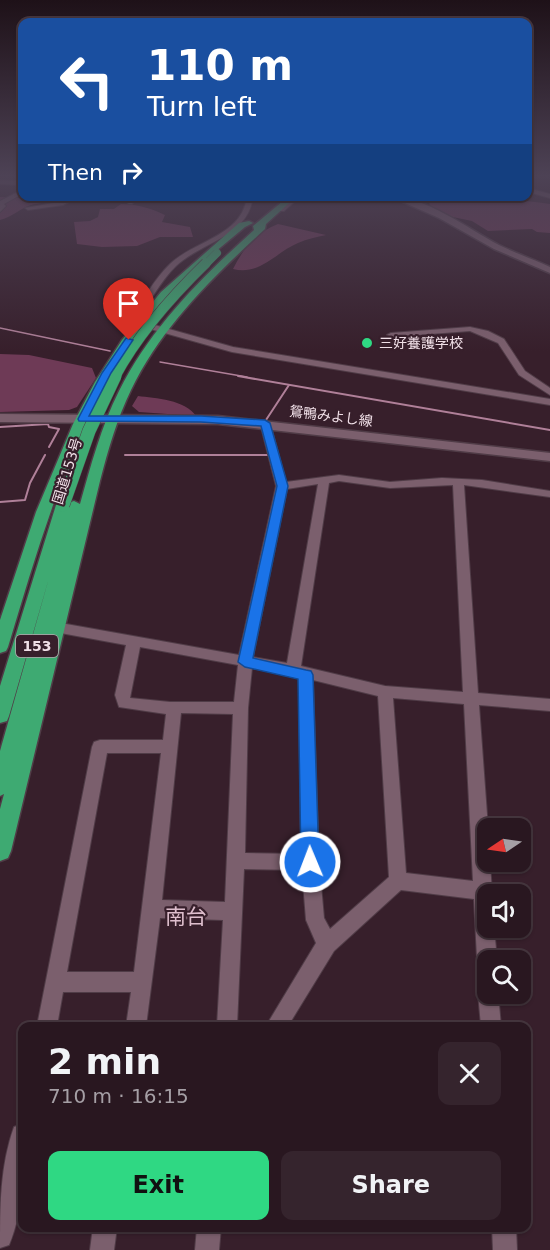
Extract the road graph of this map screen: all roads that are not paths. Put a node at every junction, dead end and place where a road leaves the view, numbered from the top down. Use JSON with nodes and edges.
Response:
{"nodes":[{"id":1,"x":221,"y":234,"type":"edge"},
{"id":2,"x":231,"y":234,"type":"edge"},
{"id":3,"x":241,"y":234,"type":"edge"},
{"id":4,"x":241,"y":234,"type":"edge"},
{"id":5,"x":254,"y":234,"type":"edge"},
{"id":6,"x":476,"y":234,"type":"edge"},
{"id":7,"x":218,"y":256,"type":"junction"},
{"id":8,"x":550,"y":270,"type":"edge"},
{"id":9,"x":140,"y":324,"type":"junction"},
{"id":10,"x":162,"y":331,"type":"junction"},
{"id":11,"x":391,"y":335,"type":"dead end"},
{"id":12,"x":550,"y":392,"type":"edge"},
{"id":13,"x":550,"y":402,"type":"edge"},
{"id":14,"x":0,"y":418,"type":"edge"},
{"id":15,"x":83,"y":419,"type":"junction"},
{"id":16,"x":115,"y":419,"type":"junction"},
{"id":17,"x":265,"y":423,"type":"junction"},
{"id":18,"x":550,"y":457,"type":"edge"},
{"id":19,"x":324,"y":481,"type":"junction"},
{"id":20,"x":458,"y":483,"type":"junction"},
{"id":21,"x":282,"y":486,"type":"junction"},
{"id":22,"x":550,"y":494,"type":"edge"},
{"id":23,"x":69,"y":505,"type":"junction"},
{"id":24,"x":55,"y":627,"type":"junction"},
{"id":25,"x":134,"y":641,"type":"junction"},
{"id":26,"x":0,"y":647,"type":"edge"},
{"id":27,"x":245,"y":662,"type":"junction"},
{"id":28,"x":299,"y":673,"type":"junction"},
{"id":29,"x":385,"y":692,"type":"junction"},
{"id":30,"x":471,"y":699,"type":"junction"},
{"id":31,"x":550,"y":705,"type":"edge"},
{"id":32,"x":241,"y":708,"type":"junction"},
{"id":33,"x":174,"y":709,"type":"junction"},
{"id":34,"x":0,"y":716,"type":"edge"},
{"id":35,"x":170,"y":746,"type":"junction"},
{"id":36,"x":0,"y":787,"type":"edge"},
{"id":37,"x":0,"y":851,"type":"edge"},
{"id":38,"x":237,"y":861,"type":"junction"},
{"id":39,"x":310,"y":862,"type":"junction"},
{"id":40,"x":398,"y":880,"type":"junction"},
{"id":41,"x":482,"y":884,"type":"edge"},
{"id":42,"x":477,"y":890,"type":"edge"},
{"id":43,"x":152,"y":909,"type":"junction"},
{"id":44,"x":232,"y":911,"type":"junction"},
{"id":45,"x":327,"y":944,"type":"junction"},
{"id":46,"x":57,"y":981,"type":"junction"},
{"id":47,"x":142,"y":982,"type":"junction"},
{"id":48,"x":490,"y":1004,"type":"edge"},
{"id":49,"x":48,"y":1022,"type":"edge"},
{"id":50,"x":137,"y":1022,"type":"edge"},
{"id":51,"x":227,"y":1022,"type":"edge"},
{"id":52,"x":278,"y":1022,"type":"edge"},
{"id":53,"x":491,"y":1022,"type":"edge"},
{"id":54,"x":18,"y":1153,"type":"edge"},
{"id":55,"x":104,"y":1232,"type":"edge"},
{"id":56,"x":209,"y":1232,"type":"edge"},
{"id":57,"x":504,"y":1232,"type":"edge"},
{"id":58,"x":0,"y":1236,"type":"edge"},
{"id":59,"x":102,"y":1250,"type":"edge"},
{"id":60,"x":207,"y":1250,"type":"edge"},
{"id":61,"x":505,"y":1250,"type":"edge"}],
"edges":[{"from":1,"to":9,"type":"street"},
{"from":2,"to":9,"type":"highway"},
{"from":3,"to":7,"type":"highway","name":"国道153号","number":"153"},
{"from":4,"to":7,"type":"highway","name":"国道153号","number":"153"},
{"from":5,"to":10,"type":"highway"},
{"from":6,"to":8,"type":"main road"},
{"from":7,"to":23,"type":"highway","name":"国道153号","number":"153"},
{"from":9,"to":10,"type":"street"},
{"from":9,"to":15,"type":"highway"},
{"from":10,"to":13,"type":"street"},
{"from":10,"to":16,"type":"highway"},
{"from":11,"to":12,"type":"street"},
{"from":14,"to":15,"type":"main road","name":"鴛鴨みよし線"},
{"from":15,"to":16,"type":"main road","name":"鴛鴨みよし線"},
{"from":15,"to":26,"type":"highway"},
{"from":16,"to":17,"type":"main road","name":"鴛鴨みよし線"},
{"from":16,"to":24,"type":"highway"},
{"from":17,"to":18,"type":"main road","name":"鴛鴨みよし線"},
{"from":17,"to":21,"type":"street"},
{"from":19,"to":20,"type":"street"},
{"from":19,"to":21,"type":"street"},
{"from":19,"to":28,"type":"street"},
{"from":20,"to":22,"type":"street"},
{"from":20,"to":30,"type":"street"},
{"from":21,"to":27,"type":"street"},
{"from":23,"to":34,"type":"highway","name":"国道153号","number":"153"},
{"from":23,"to":36,"type":"highway","name":"国道153号","number":"153"},
{"from":24,"to":25,"type":"street"},
{"from":24,"to":37,"type":"highway"},
{"from":25,"to":27,"type":"street"},
{"from":25,"to":33,"type":"street"},
{"from":27,"to":28,"type":"street"},
{"from":27,"to":32,"type":"street"},
{"from":28,"to":29,"type":"street"},
{"from":28,"to":39,"type":"street"},
{"from":29,"to":30,"type":"street"},
{"from":29,"to":40,"type":"street"},
{"from":30,"to":31,"type":"street"},
{"from":30,"to":41,"type":"street"},
{"from":32,"to":33,"type":"street"},
{"from":32,"to":38,"type":"street"},
{"from":33,"to":35,"type":"street"},
{"from":35,"to":43,"type":"street"},
{"from":35,"to":46,"type":"street"},
{"from":38,"to":39,"type":"street"},
{"from":38,"to":44,"type":"street"},
{"from":39,"to":45,"type":"street"},
{"from":40,"to":42,"type":"street"},
{"from":40,"to":45,"type":"street"},
{"from":43,"to":44,"type":"street"},
{"from":43,"to":47,"type":"street"},
{"from":44,"to":51,"type":"street"},
{"from":45,"to":52,"type":"street"},
{"from":46,"to":47,"type":"street"},
{"from":46,"to":49,"type":"street"},
{"from":47,"to":50,"type":"street"},
{"from":48,"to":53,"type":"street"},
{"from":54,"to":58,"type":"street"},
{"from":55,"to":59,"type":"street"},
{"from":56,"to":60,"type":"street"},
{"from":57,"to":61,"type":"street"}]}
